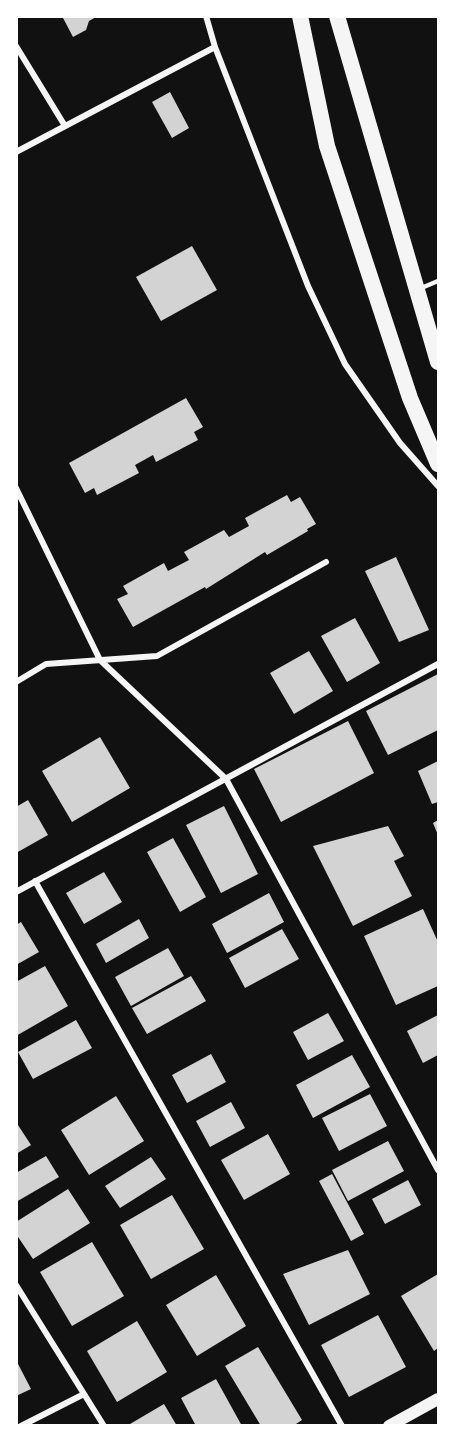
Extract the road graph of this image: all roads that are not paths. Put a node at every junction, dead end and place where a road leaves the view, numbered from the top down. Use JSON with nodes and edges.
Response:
{"nodes":[{"id":1,"x":206,"y":16,"type":"edge"},
{"id":2,"x":300,"y":16,"type":"edge"},
{"id":3,"x":337,"y":16,"type":"edge"},
{"id":4,"x":16,"y":46,"type":"edge"},
{"id":5,"x":214,"y":47,"type":"junction"},
{"id":6,"x":65,"y":126,"type":"junction"},
{"id":7,"x":16,"y":152,"type":"edge"},
{"id":8,"x":438,"y":281,"type":"edge"},
{"id":9,"x":416,"y":290,"type":"junction"},
{"id":10,"x":435,"y":336,"type":"edge"},
{"id":11,"x":438,"y":362,"type":"edge"},
{"id":12,"x":438,"y":464,"type":"edge"},
{"id":13,"x":438,"y":486,"type":"edge"},
{"id":14,"x":16,"y":488,"type":"edge"},
{"id":15,"x":326,"y":562,"type":"dead end"},
{"id":16,"x":100,"y":660,"type":"junction"},
{"id":17,"x":438,"y":664,"type":"edge"},
{"id":18,"x":16,"y":682,"type":"edge"},
{"id":19,"x":226,"y":779,"type":"junction"},
{"id":20,"x":35,"y":881,"type":"junction"},
{"id":21,"x":16,"y":892,"type":"edge"},
{"id":22,"x":438,"y":1170,"type":"edge"},
{"id":23,"x":16,"y":1285,"type":"edge"},
{"id":24,"x":84,"y":1394,"type":"junction"},
{"id":25,"x":438,"y":1399,"type":"edge"},
{"id":26,"x":21,"y":1425,"type":"edge"},
{"id":27,"x":104,"y":1425,"type":"edge"},
{"id":28,"x":342,"y":1425,"type":"edge"},
{"id":29,"x":389,"y":1425,"type":"edge"}],
"edges":[{"from":1,"to":5,"type":"street"},
{"from":2,"to":12,"type":"highway"},
{"from":3,"to":9,"type":"highway"},
{"from":4,"to":6,"type":"street"},
{"from":5,"to":6,"type":"street"},
{"from":5,"to":13,"type":"street"},
{"from":6,"to":7,"type":"street"},
{"from":8,"to":9,"type":"lane"},
{"from":9,"to":10,"type":"highway"},
{"from":10,"to":11,"type":"highway"},
{"from":14,"to":16,"type":"street"},
{"from":15,"to":16,"type":"street"},
{"from":16,"to":18,"type":"street"},
{"from":16,"to":19,"type":"street"},
{"from":17,"to":19,"type":"street"},
{"from":19,"to":20,"type":"street"},
{"from":19,"to":22,"type":"street"},
{"from":20,"to":21,"type":"street"},
{"from":20,"to":28,"type":"street"},
{"from":23,"to":24,"type":"street"},
{"from":24,"to":26,"type":"street"},
{"from":24,"to":27,"type":"street"},
{"from":25,"to":29,"type":"main road"}]}
